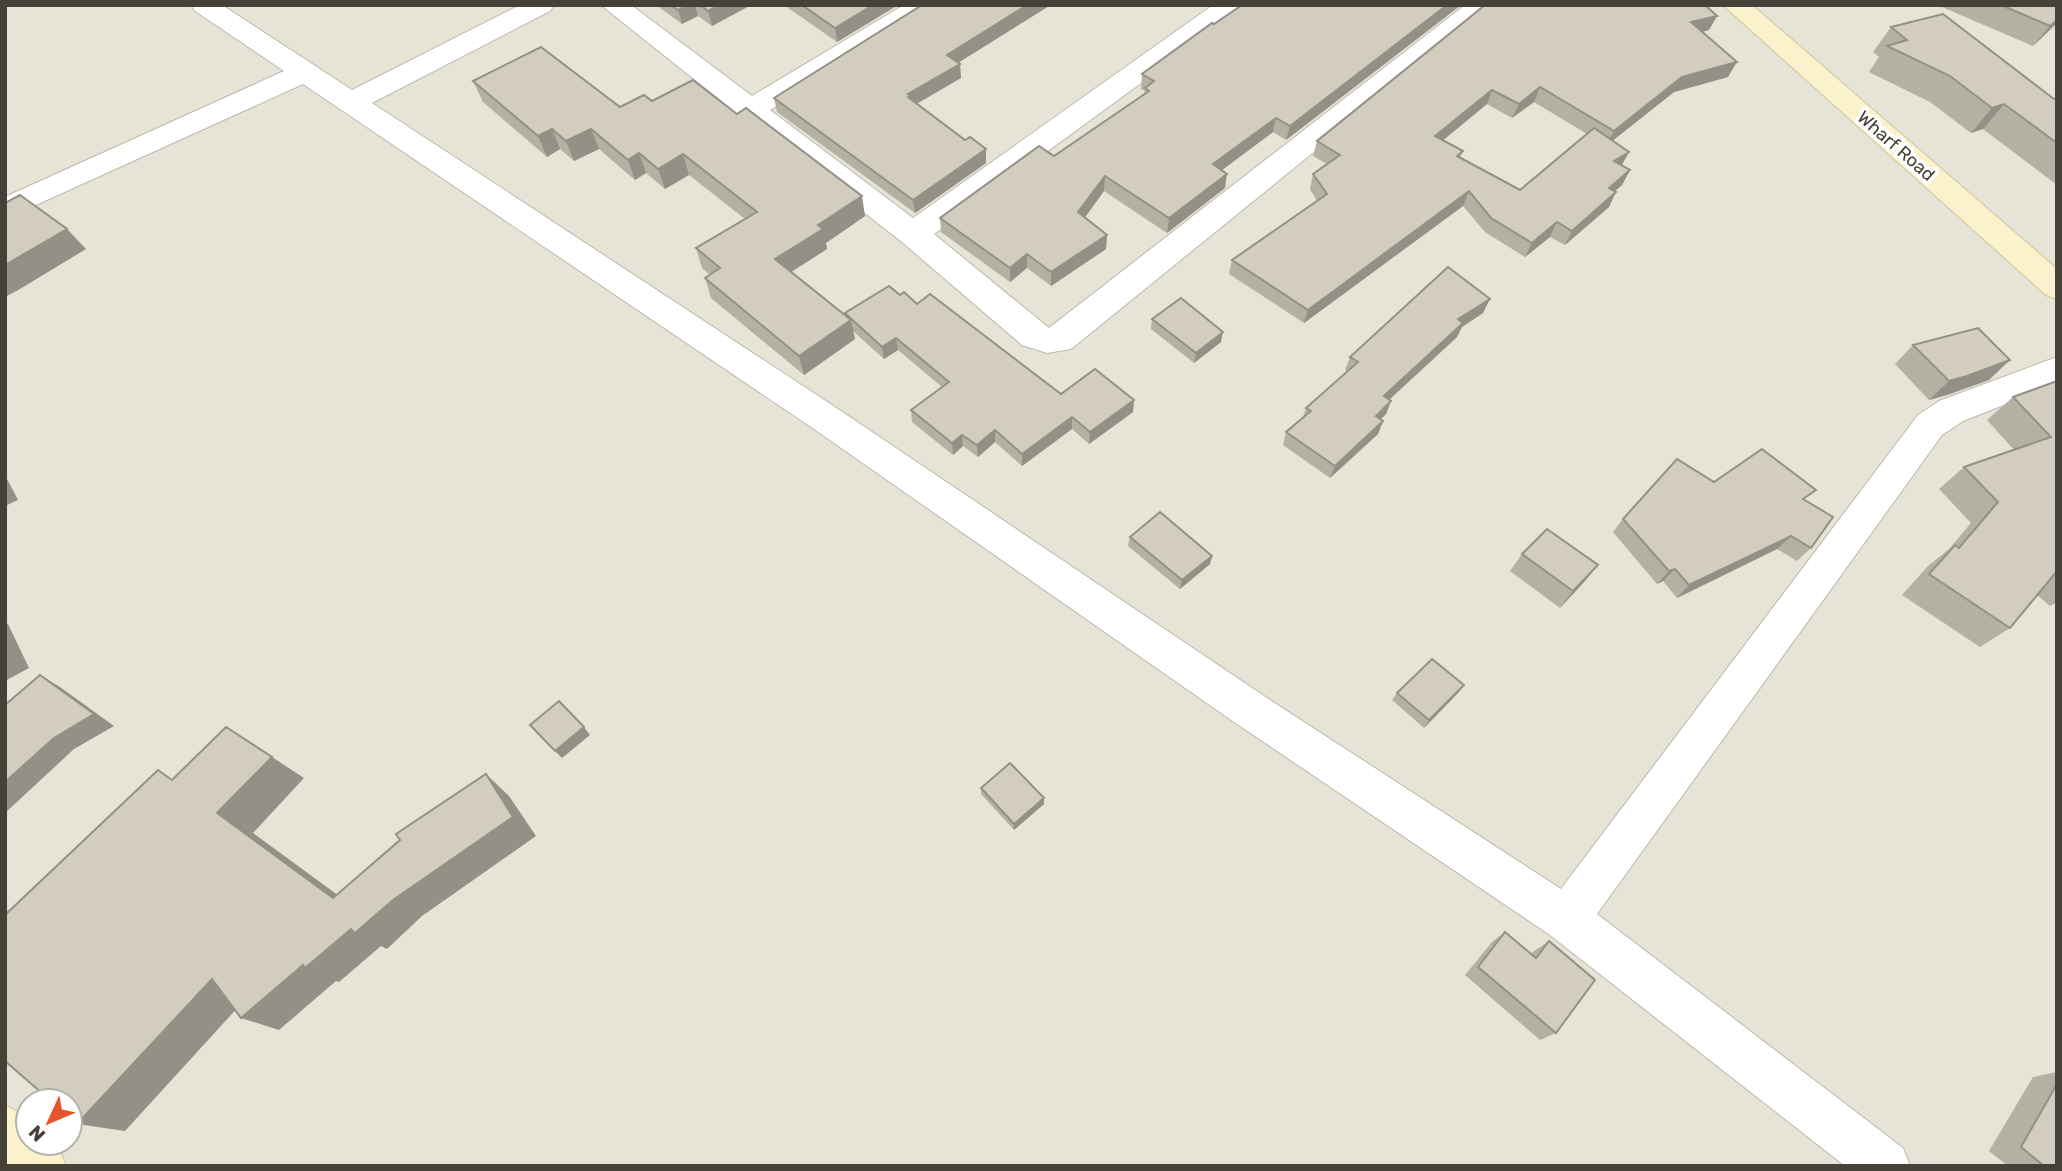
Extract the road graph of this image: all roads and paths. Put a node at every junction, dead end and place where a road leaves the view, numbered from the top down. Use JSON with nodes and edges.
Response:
{"nodes":[{"id":1,"x":204,"y":5,"type":"edge"},
{"id":2,"x":541,"y":5,"type":"edge"},
{"id":3,"x":614,"y":5,"type":"edge"},
{"id":4,"x":1231,"y":5,"type":"edge"},
{"id":5,"x":1482,"y":5,"type":"edge"},
{"id":6,"x":1736,"y":5,"type":"edge"},
{"id":7,"x":912,"y":8,"type":"edge"},
{"id":8,"x":305,"y":72,"type":"junction"},
{"id":9,"x":351,"y":102,"type":"junction"},
{"id":10,"x":748,"y":111,"type":"junction"},
{"id":11,"x":5,"y":209,"type":"edge"},
{"id":12,"x":913,"y":234,"type":"junction"},
{"id":13,"x":2057,"y":287,"type":"edge"},
{"id":14,"x":2057,"y":370,"type":"edge"},
{"id":15,"x":1566,"y":919,"type":"junction"},
{"id":16,"x":5,"y":1130,"type":"edge"},
{"id":17,"x":41,"y":1166,"type":"edge"},
{"id":18,"x":1885,"y":1166,"type":"edge"}],
"edges":[{"from":1,"to":8,"type":"street"},
{"from":2,"to":9,"type":"street"},
{"from":3,"to":10,"type":"street"},
{"from":4,"to":12,"type":"street"},
{"from":5,"to":12,"type":"street"},
{"from":6,"to":13,"type":"main road","name":"Wharf Road"},
{"from":7,"to":10,"type":"street"},
{"from":8,"to":9,"type":"street"},
{"from":8,"to":11,"type":"street"},
{"from":9,"to":15,"type":"street"},
{"from":10,"to":12,"type":"street"},
{"from":14,"to":15,"type":"street"},
{"from":15,"to":18,"type":"street"},
{"from":16,"to":17,"type":"main road"}]}
